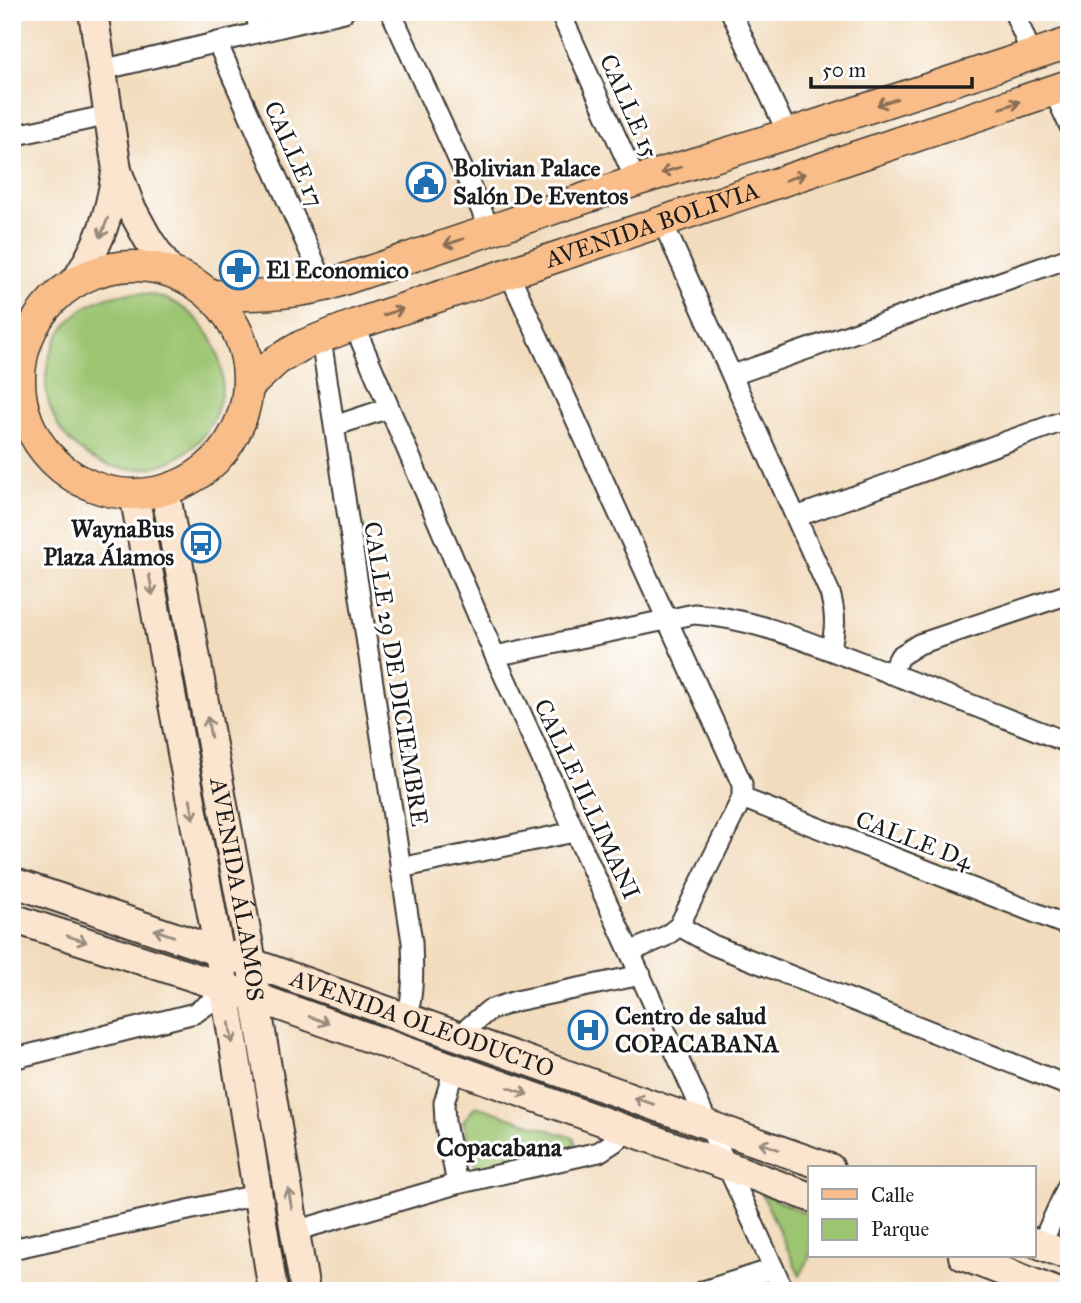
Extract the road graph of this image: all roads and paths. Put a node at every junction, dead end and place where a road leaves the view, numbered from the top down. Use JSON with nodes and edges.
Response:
{"nodes":[{"id":1,"x":93,"y":12,"type":"edge"},
{"id":2,"x":256,"y":12,"type":"edge"},
{"id":3,"x":344,"y":12,"type":"edge"},
{"id":4,"x":391,"y":12,"type":"edge"},
{"id":5,"x":560,"y":12,"type":"edge"},
{"id":6,"x":731,"y":12,"type":"edge"},
{"id":7,"x":1014,"y":12,"type":"edge"},
{"id":8,"x":258,"y":32,"type":"junction"},
{"id":9,"x":217,"y":42,"type":"junction"},
{"id":10,"x":1069,"y":43,"type":"edge"},
{"id":11,"x":1032,"y":55,"type":"junction"},
{"id":12,"x":102,"y":69,"type":"junction"},
{"id":13,"x":1061,"y":88,"type":"edge"},
{"id":14,"x":109,"y":115,"type":"junction"},
{"id":15,"x":1069,"y":125,"type":"edge"},
{"id":16,"x":788,"y":134,"type":"junction"},
{"id":17,"x":12,"y":136,"type":"edge"},
{"id":18,"x":117,"y":170,"type":"junction"},
{"id":19,"x":636,"y":181,"type":"junction"},
{"id":20,"x":662,"y":221,"type":"junction"},
{"id":21,"x":490,"y":229,"type":"junction"},
{"id":22,"x":1069,"y":258,"type":"edge"},
{"id":23,"x":170,"y":271,"type":"junction"},
{"id":24,"x":509,"y":273,"type":"junction"},
{"id":25,"x":76,"y":281,"type":"junction"},
{"id":26,"x":325,"y":286,"type":"junction"},
{"id":27,"x":212,"y":295,"type":"junction"},
{"id":28,"x":354,"y":325,"type":"junction"},
{"id":29,"x":321,"y":339,"type":"junction"},
{"id":30,"x":733,"y":374,"type":"junction"},
{"id":31,"x":16,"y":375,"type":"edge"},
{"id":32,"x":248,"y":387,"type":"junction"},
{"id":33,"x":389,"y":408,"type":"junction"},
{"id":34,"x":1069,"y":419,"type":"edge"},
{"id":35,"x":334,"y":426,"type":"junction"},
{"id":36,"x":12,"y":448,"type":"edge"},
{"id":37,"x":44,"y":452,"type":"junction"},
{"id":38,"x":165,"y":490,"type":"junction"},
{"id":39,"x":134,"y":494,"type":"junction"},
{"id":40,"x":796,"y":517,"type":"junction"},
{"id":41,"x":1069,"y":594,"type":"edge"},
{"id":42,"x":667,"y":619,"type":"junction"},
{"id":43,"x":830,"y":650,"type":"junction"},
{"id":44,"x":495,"y":656,"type":"junction"},
{"id":45,"x":890,"y":674,"type":"junction"},
{"id":46,"x":1069,"y":743,"type":"edge"},
{"id":47,"x":742,"y":798,"type":"junction"},
{"id":48,"x":575,"y":832,"type":"junction"},
{"id":49,"x":400,"y":868,"type":"junction"},
{"id":50,"x":12,"y":882,"type":"edge"},
{"id":51,"x":12,"y":918,"type":"edge"},
{"id":52,"x":679,"y":926,"type":"junction"},
{"id":53,"x":1069,"y":926,"type":"edge"},
{"id":54,"x":219,"y":952,"type":"junction"},
{"id":55,"x":630,"y":952,"type":"junction"},
{"id":56,"x":252,"y":963,"type":"junction"},
{"id":57,"x":641,"y":975,"type":"junction"},
{"id":58,"x":223,"y":986,"type":"junction"},
{"id":59,"x":255,"y":997,"type":"junction"},
{"id":60,"x":407,"y":1017,"type":"junction"},
{"id":61,"x":465,"y":1038,"type":"junction"},
{"id":62,"x":12,"y":1059,"type":"edge"},
{"id":63,"x":454,"y":1069,"type":"junction"},
{"id":64,"x":1069,"y":1086,"type":"edge"},
{"id":65,"x":708,"y":1124,"type":"junction"},
{"id":66,"x":624,"y":1129,"type":"junction"},
{"id":67,"x":725,"y":1165,"type":"junction"},
{"id":68,"x":824,"y":1166,"type":"edge"},
{"id":69,"x":1069,"y":1182,"type":"edge"},
{"id":70,"x":457,"y":1184,"type":"junction"},
{"id":71,"x":256,"y":1195,"type":"junction"},
{"id":72,"x":808,"y":1196,"type":"edge"},
{"id":73,"x":295,"y":1231,"type":"junction"},
{"id":74,"x":1037,"y":1244,"type":"edge"},
{"id":75,"x":12,"y":1249,"type":"edge"},
{"id":76,"x":1069,"y":1256,"type":"edge"},
{"id":77,"x":968,"y":1258,"type":"edge"},
{"id":78,"x":773,"y":1269,"type":"junction"},
{"id":79,"x":273,"y":1291,"type":"edge"},
{"id":80,"x":305,"y":1291,"type":"edge"},
{"id":81,"x":703,"y":1291,"type":"edge"},
{"id":82,"x":783,"y":1291,"type":"edge"},
{"id":83,"x":1054,"y":1291,"type":"edge"}],
"edges":[{"from":1,"to":12,"type":"street"},
{"from":2,"to":8,"type":"street"},
{"from":3,"to":8,"type":"street"},
{"from":4,"to":21,"type":"street"},
{"from":5,"to":19,"type":"street","name":"CALLE 15"},
{"from":6,"to":16,"type":"street"},
{"from":7,"to":11,"type":"street"},
{"from":8,"to":9,"type":"street"},
{"from":9,"to":12,"type":"street"},
{"from":9,"to":26,"type":"street","name":"CALLE 17"},
{"from":10,"to":11,"type":"main road","name":"AVENIDA BOLIVIA"},
{"from":11,"to":16,"type":"main road","name":"AVENIDA BOLIVIA","one_way":true},
{"from":12,"to":14,"type":"street"},
{"from":13,"to":15,"type":"street"},
{"from":20,"to":13,"type":"main road","name":"AVENIDA BOLIVIA","one_way":true},
{"from":14,"to":17,"type":"street"},
{"from":14,"to":18,"type":"street"},
{"from":16,"to":19,"type":"main road","name":"AVENIDA BOLIVIA","one_way":true},
{"from":18,"to":23,"type":"street"},
{"from":18,"to":25,"type":"street","one_way":true},
{"from":19,"to":21,"type":"main road","name":"AVENIDA BOLIVIA"},
{"from":20,"to":24,"type":"main road","name":"AVENIDA BOLIVIA"},
{"from":20,"to":30,"type":"street"},
{"from":21,"to":26,"type":"main road","name":"AVENIDA BOLIVIA","one_way":true},
{"from":22,"to":30,"type":"street"},
{"from":23,"to":25,"type":"main road"},
{"from":23,"to":27,"type":"main road"},
{"from":28,"to":24,"type":"main road","name":"AVENIDA BOLIVIA","one_way":true},
{"from":24,"to":42,"type":"street"},
{"from":25,"to":31,"type":"main road"},
{"from":26,"to":27,"type":"main road","name":"AVENIDA BOLIVIA"},
{"from":27,"to":32,"type":"main road"},
{"from":28,"to":29,"type":"main road","name":"AVENIDA BOLIVIA"},
{"from":28,"to":33,"type":"street","name":"CALLE ILLIMANI"},
{"from":29,"to":32,"type":"main road","name":"AVENIDA BOLIVIA"},
{"from":29,"to":35,"type":"street","name":"CALLE 29 DE DICIEMBRE"},
{"from":30,"to":40,"type":"street"},
{"from":31,"to":37,"type":"main road"},
{"from":32,"to":38,"type":"main road"},
{"from":33,"to":35,"type":"street"},
{"from":33,"to":44,"type":"street","name":"CALLE ILLIMANI"},
{"from":34,"to":40,"type":"street"},
{"from":35,"to":49,"type":"street","name":"CALLE 29 DE DICIEMBRE"},
{"from":36,"to":37,"type":"main road"},
{"from":37,"to":39,"type":"main road"},
{"from":38,"to":39,"type":"main road"},
{"from":56,"to":38,"type":"street","name":"AVENIDA ÁLAMOS","one_way":true},
{"from":39,"to":54,"type":"street","name":"AVENIDA ÁLAMOS","one_way":true},
{"from":40,"to":43,"type":"street"},
{"from":41,"to":45,"type":"street"},
{"from":42,"to":43,"type":"street"},
{"from":42,"to":44,"type":"street"},
{"from":42,"to":47,"type":"street"},
{"from":43,"to":45,"type":"street"},
{"from":44,"to":48,"type":"street","name":"CALLE ILLIMANI"},
{"from":45,"to":46,"type":"street"},
{"from":47,"to":52,"type":"street"},
{"from":47,"to":53,"type":"street","name":"CALLE D4"},
{"from":48,"to":49,"type":"street"},
{"from":48,"to":55,"type":"street","name":"CALLE ILLIMANI"},
{"from":49,"to":60,"type":"street","name":"CALLE 29 DE DICIEMBRE"},
{"from":54,"to":50,"type":"street","name":"AVENIDA OLEODUCTO","one_way":true},
{"from":51,"to":58,"type":"street","name":"AVENIDA OLEODUCTO","one_way":true},
{"from":52,"to":55,"type":"street"},
{"from":52,"to":64,"type":"street"},
{"from":54,"to":56,"type":"street","name":"AVENIDA OLEODUCTO"},
{"from":54,"to":58,"type":"street","name":"AVENIDA ÁLAMOS"},
{"from":55,"to":57,"type":"street","name":"CALLE ILLIMANI"},
{"from":56,"to":59,"type":"street","name":"AVENIDA ÁLAMOS"},
{"from":56,"to":60,"type":"street","name":"AVENIDA OLEODUCTO"},
{"from":57,"to":61,"type":"street"},
{"from":57,"to":65,"type":"street","name":"CALLE ILLIMANI"},
{"from":58,"to":59,"type":"street","name":"AVENIDA OLEODUCTO"},
{"from":58,"to":62,"type":"street"},
{"from":58,"to":71,"type":"street","name":"AVENIDA ÁLAMOS","one_way":true},
{"from":59,"to":63,"type":"street","name":"AVENIDA OLEODUCTO","one_way":true},
{"from":73,"to":59,"type":"street","name":"AVENIDA ÁLAMOS","one_way":true},
{"from":60,"to":61,"type":"street","name":"AVENIDA OLEODUCTO"},
{"from":65,"to":61,"type":"street","name":"AVENIDA OLEODUCTO","one_way":true},
{"from":63,"to":66,"type":"street","name":"AVENIDA OLEODUCTO","one_way":true},
{"from":63,"to":70,"type":"street"},
{"from":65,"to":67,"type":"street","name":"CALLE ILLIMANI"},
{"from":68,"to":65,"type":"street","name":"AVENIDA OLEODUCTO","one_way":true},
{"from":66,"to":67,"type":"street","name":"AVENIDA OLEODUCTO"},
{"from":66,"to":70,"type":"street"},
{"from":67,"to":72,"type":"street","name":"AVENIDA OLEODUCTO"},
{"from":67,"to":78,"type":"street","name":"CALLE ILLIMANI"},
{"from":69,"to":74,"type":"street"},
{"from":70,"to":73,"type":"street"},
{"from":71,"to":75,"type":"street"},
{"from":71,"to":79,"type":"street","name":"AVENIDA ÁLAMOS"},
{"from":73,"to":80,"type":"street","name":"AVENIDA ÁLAMOS"},
{"from":74,"to":76,"type":"street"},
{"from":77,"to":83,"type":"street"},
{"from":78,"to":81,"type":"street"},
{"from":78,"to":82,"type":"street","name":"CALLE ILLIMANI"}]}
